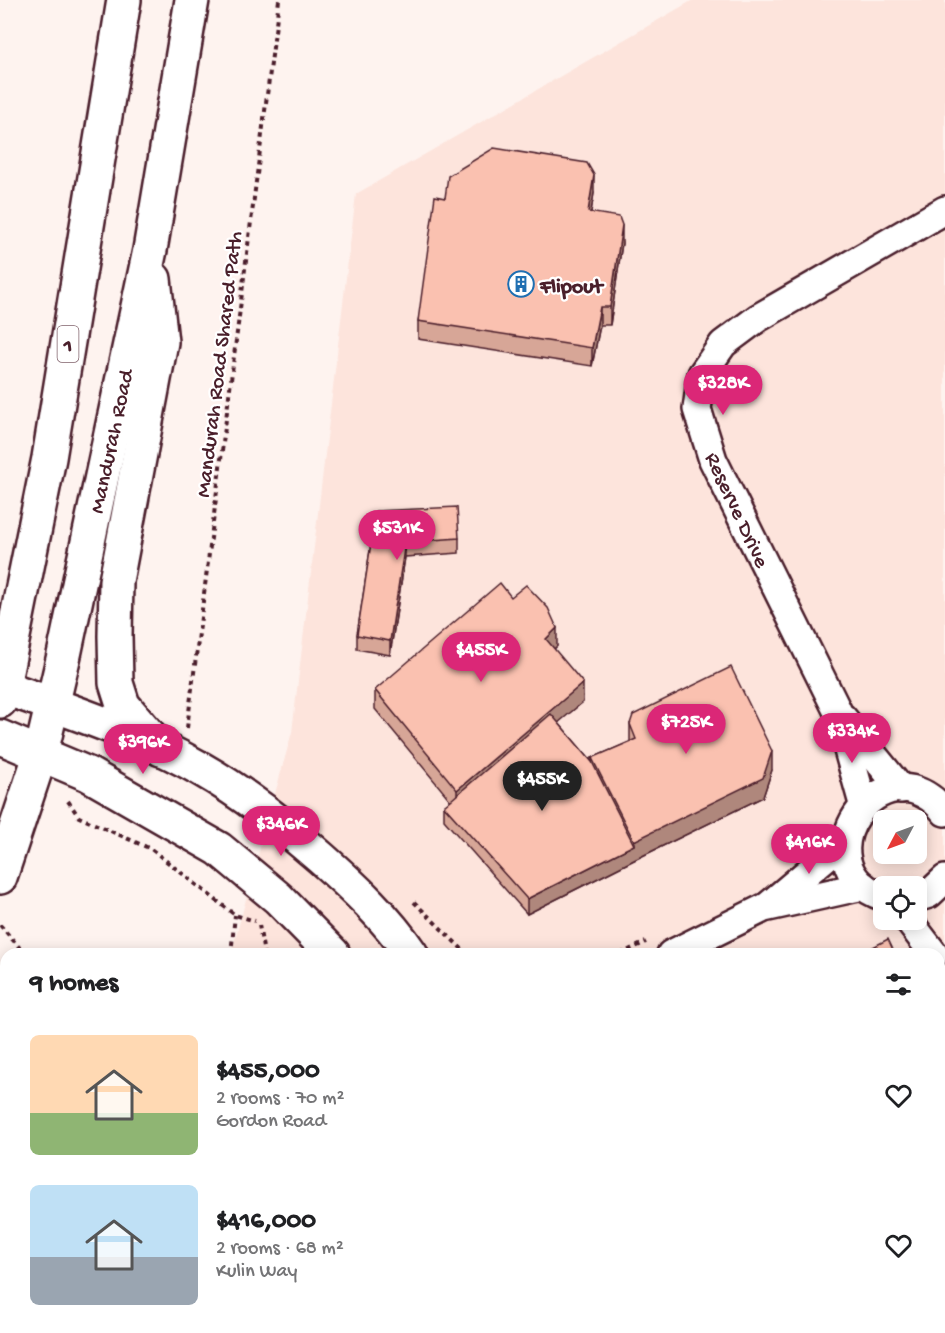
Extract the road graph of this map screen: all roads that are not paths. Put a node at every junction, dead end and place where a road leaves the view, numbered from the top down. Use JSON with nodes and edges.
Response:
{"nodes":[{"id":1,"x":124,"y":0,"type":"edge"},
{"id":2,"x":192,"y":0,"type":"edge"},
{"id":3,"x":945,"y":210,"type":"edge"},
{"id":4,"x":150,"y":250,"type":"junction"},
{"id":5,"x":30,"y":556,"type":"junction"},
{"id":6,"x":0,"y":594,"type":"edge"},
{"id":7,"x":1,"y":691,"type":"edge"},
{"id":8,"x":52,"y":705,"type":"junction"},
{"id":9,"x":837,"y":710,"type":"junction"},
{"id":10,"x":0,"y":737,"type":"edge"},
{"id":11,"x":174,"y":740,"type":"junction"},
{"id":12,"x":41,"y":753,"type":"junction"},
{"id":13,"x":922,"y":790,"type":"edge"},
{"id":14,"x":862,"y":804,"type":"junction"},
{"id":15,"x":945,"y":812,"type":"edge"},
{"id":16,"x":846,"y":840,"type":"junction"},
{"id":17,"x":0,"y":877,"type":"edge"},
{"id":18,"x":944,"y":883,"type":"edge"},
{"id":19,"x":873,"y":891,"type":"edge"},
{"id":20,"x":927,"y":895,"type":"edge"},
{"id":21,"x":765,"y":908,"type":"junction"},
{"id":22,"x":916,"y":930,"type":"edge"},
{"id":23,"x":327,"y":948,"type":"edge"},
{"id":24,"x":409,"y":948,"type":"edge"},
{"id":25,"x":683,"y":948,"type":"edge"},
{"id":26,"x":929,"y":948,"type":"edge"}],
"edges":[{"from":1,"to":5,"type":"main road","number":"1"},
{"from":2,"to":4,"type":"main road","name":"Mandurah Road"},
{"from":3,"to":9,"type":"street","name":"Reserve Drive"},
{"from":4,"to":8,"type":"main road","name":"Mandurah Road"},
{"from":4,"to":11,"type":"main road"},
{"from":5,"to":6,"type":"main road"},
{"from":5,"to":7,"type":"main road","number":"1"},
{"from":7,"to":8,"type":"main road"},
{"from":8,"to":11,"type":"main road"},
{"from":8,"to":12,"type":"main road","name":"Mandurah Road"},
{"from":9,"to":13,"type":"street","name":"Reserve Drive"},
{"from":9,"to":14,"type":"street","name":"Reserve Drive"},
{"from":10,"to":12,"type":"main road"},
{"from":11,"to":24,"type":"main road"},
{"from":12,"to":17,"type":"main road","name":"Mandurah Road"},
{"from":12,"to":23,"type":"main road"},
{"from":13,"to":14,"type":"street"},
{"from":13,"to":15,"type":"street","name":"Reserve Drive"},
{"from":14,"to":16,"type":"street"},
{"from":16,"to":19,"type":"street"},
{"from":16,"to":21,"type":"street"},
{"from":18,"to":20,"type":"street"},
{"from":19,"to":21,"type":"street"},
{"from":21,"to":25,"type":"street"},
{"from":22,"to":26,"type":"street"}]}
